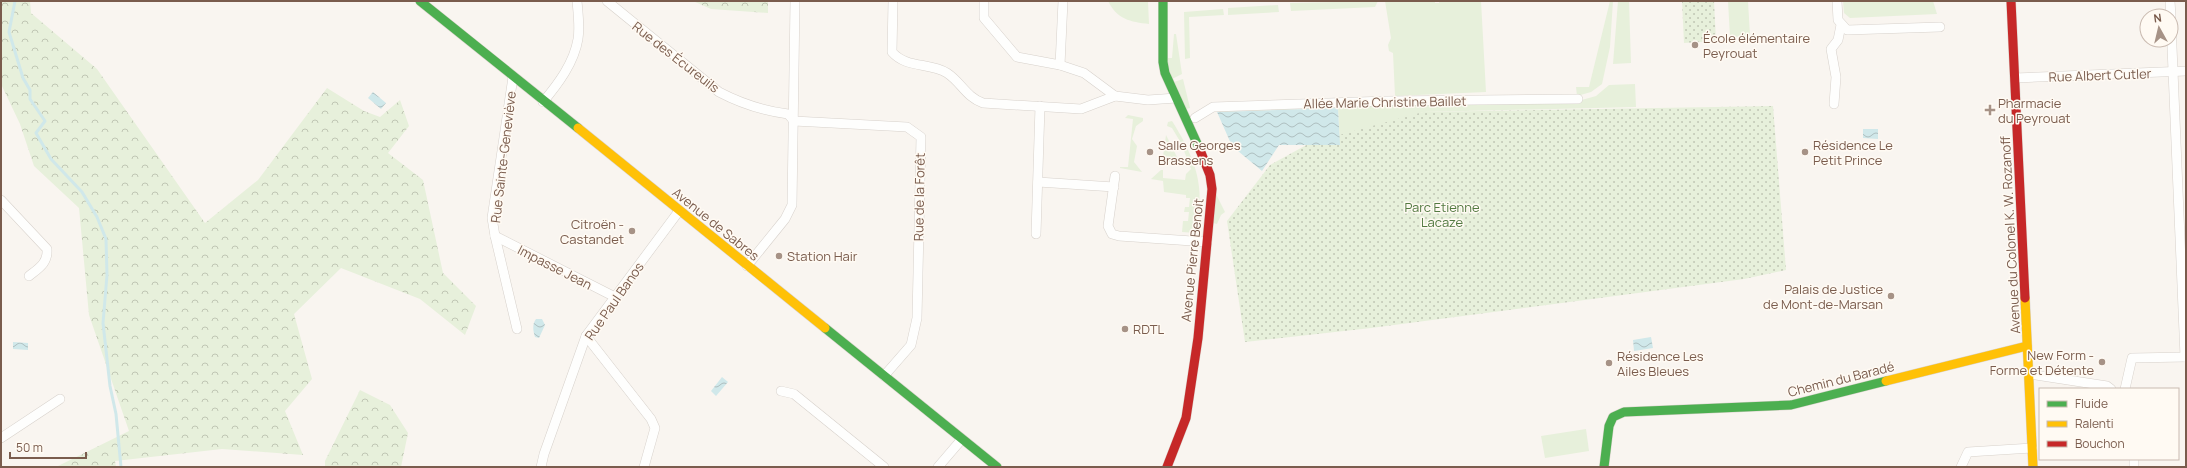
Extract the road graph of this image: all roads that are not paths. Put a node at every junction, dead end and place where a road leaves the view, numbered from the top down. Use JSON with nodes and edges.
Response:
{"nodes":[{"id":1,"x":420,"y":1,"type":"edge"},
{"id":2,"x":577,"y":1,"type":"edge"},
{"id":3,"x":607,"y":1,"type":"edge"},
{"id":4,"x":795,"y":1,"type":"edge"},
{"id":5,"x":893,"y":1,"type":"edge"},
{"id":6,"x":984,"y":1,"type":"edge"},
{"id":7,"x":1063,"y":1,"type":"edge"},
{"id":8,"x":1163,"y":1,"type":"edge"},
{"id":9,"x":1837,"y":1,"type":"edge"},
{"id":10,"x":2011,"y":1,"type":"edge"},
{"id":11,"x":1841,"y":25,"type":"junction"},
{"id":12,"x":1940,"y":28,"type":"dead end"},
{"id":13,"x":2172,"y":48,"type":"edge"},
{"id":14,"x":1060,"y":65,"type":"junction"},
{"id":15,"x":2186,"y":71,"type":"edge"},
{"id":16,"x":2172,"y":72,"type":"junction"},
{"id":17,"x":513,"y":77,"type":"junction"},
{"id":18,"x":2015,"y":78,"type":"junction"},
{"id":19,"x":1115,"y":96,"type":"junction"},
{"id":20,"x":1176,"y":98,"type":"junction"},
{"id":21,"x":1578,"y":99,"type":"dead end"},
{"id":22,"x":543,"y":102,"type":"junction"},
{"id":23,"x":1834,"y":104,"type":"dead end"},
{"id":24,"x":1040,"y":106,"type":"junction"},
{"id":25,"x":1195,"y":118,"type":"dead end"},
{"id":26,"x":794,"y":121,"type":"junction"},
{"id":27,"x":1115,"y":176,"type":"dead end"},
{"id":28,"x":1038,"y":182,"type":"junction"},
{"id":29,"x":1114,"y":187,"type":"junction"},
{"id":30,"x":1,"y":200,"type":"edge"},
{"id":31,"x":2183,"y":209,"type":"edge"},
{"id":32,"x":679,"y":211,"type":"junction"},
{"id":33,"x":1036,"y":234,"type":"dead end"},
{"id":34,"x":495,"y":236,"type":"junction"},
{"id":35,"x":1207,"y":242,"type":"junction"},
{"id":36,"x":747,"y":266,"type":"junction"},
{"id":37,"x":29,"y":276,"type":"dead end"},
{"id":38,"x":615,"y":297,"type":"junction"},
{"id":39,"x":2185,"y":326,"type":"edge"},
{"id":40,"x":518,"y":330,"type":"dead end"},
{"id":41,"x":586,"y":336,"type":"junction"},
{"id":42,"x":2027,"y":346,"type":"junction"},
{"id":43,"x":2185,"y":357,"type":"edge"},
{"id":44,"x":2029,"y":374,"type":"junction"},
{"id":45,"x":884,"y":376,"type":"junction"},
{"id":46,"x":2110,"y":388,"type":"edge"},
{"id":47,"x":2125,"y":388,"type":"edge"},
{"id":48,"x":781,"y":391,"type":"dead end"},
{"id":49,"x":60,"y":399,"type":"dead end"},
{"id":50,"x":1,"y":438,"type":"edge"},
{"id":51,"x":962,"y":439,"type":"junction"},
{"id":52,"x":2032,"y":448,"type":"junction"},
{"id":53,"x":541,"y":467,"type":"edge"},
{"id":54,"x":644,"y":467,"type":"edge"},
{"id":55,"x":884,"y":467,"type":"edge"},
{"id":56,"x":938,"y":467,"type":"edge"},
{"id":57,"x":997,"y":467,"type":"edge"},
{"id":58,"x":1168,"y":467,"type":"edge"},
{"id":59,"x":1604,"y":467,"type":"edge"},
{"id":60,"x":1960,"y":467,"type":"edge"},
{"id":61,"x":2033,"y":467,"type":"edge"}],
"edges":[{"from":1,"to":17,"type":"street","name":"Avenue de Sabres"},
{"from":2,"to":22,"type":"street"},
{"from":3,"to":26,"type":"street","name":"Rue des Écureuils"},
{"from":4,"to":26,"type":"street"},
{"from":5,"to":24,"type":"street"},
{"from":6,"to":14,"type":"street"},
{"from":7,"to":14,"type":"street"},
{"from":8,"to":20,"type":"street","name":"Avenue Pierre Benoit"},
{"from":9,"to":11,"type":"street"},
{"from":10,"to":18,"type":"street","name":"Avenue du Colonel K. W. Rozanoff"},
{"from":11,"to":12,"type":"street"},
{"from":11,"to":23,"type":"street"},
{"from":13,"to":16,"type":"street"},
{"from":14,"to":19,"type":"street"},
{"from":15,"to":16,"type":"street","name":"Rue Albert Cutler"},
{"from":16,"to":18,"type":"street","name":"Rue Albert Cutler"},
{"from":16,"to":31,"type":"street"},
{"from":17,"to":22,"type":"street","name":"Avenue de Sabres"},
{"from":17,"to":34,"type":"street","name":"Rue Sainte-Geneviève"},
{"from":18,"to":42,"type":"street","name":"Avenue du Colonel K. W. Rozanoff"},
{"from":19,"to":20,"type":"street"},
{"from":19,"to":24,"type":"street"},
{"from":20,"to":35,"type":"street","name":"Avenue Pierre Benoit"},
{"from":21,"to":25,"type":"street","name":"Allée Marie Christine Baillet"},
{"from":22,"to":32,"type":"street","name":"Avenue de Sabres"},
{"from":24,"to":28,"type":"street"},
{"from":26,"to":36,"type":"street"},
{"from":26,"to":45,"type":"street","name":"Rue de la Forêt"},
{"from":27,"to":29,"type":"street"},
{"from":28,"to":29,"type":"street"},
{"from":28,"to":33,"type":"street"},
{"from":29,"to":35,"type":"street"},
{"from":30,"to":37,"type":"street"},
{"from":31,"to":39,"type":"street"},
{"from":32,"to":36,"type":"street","name":"Avenue de Sabres"},
{"from":32,"to":38,"type":"street","name":"Rue Paul Banos"},
{"from":34,"to":38,"type":"street","name":"Impasse Jean"},
{"from":34,"to":40,"type":"street","name":"Rue Sainte-Geneviève"},
{"from":35,"to":58,"type":"street","name":"Avenue Pierre Benoit"},
{"from":36,"to":45,"type":"street","name":"Avenue de Sabres"},
{"from":38,"to":41,"type":"street","name":"Rue Paul Banos"},
{"from":39,"to":43,"type":"street"},
{"from":41,"to":53,"type":"street","name":"Rue Paul Banos"},
{"from":41,"to":54,"type":"street"},
{"from":42,"to":44,"type":"street","name":"Avenue du Colonel K. W. Rozanoff"},
{"from":42,"to":59,"type":"street","name":"Chemin du Baradé"},
{"from":43,"to":47,"type":"street"},
{"from":44,"to":46,"type":"street"},
{"from":44,"to":52,"type":"street","name":"Avenue du Colonel K. W. Rozanoff"},
{"from":45,"to":51,"type":"street","name":"Avenue de Sabres"},
{"from":48,"to":55,"type":"street"},
{"from":49,"to":50,"type":"street"},
{"from":51,"to":56,"type":"street"},
{"from":51,"to":57,"type":"street","name":"Avenue de Sabres"},
{"from":52,"to":60,"type":"street"},
{"from":52,"to":61,"type":"street","name":"Avenue du Colonel K. W. Rozanoff"}]}
